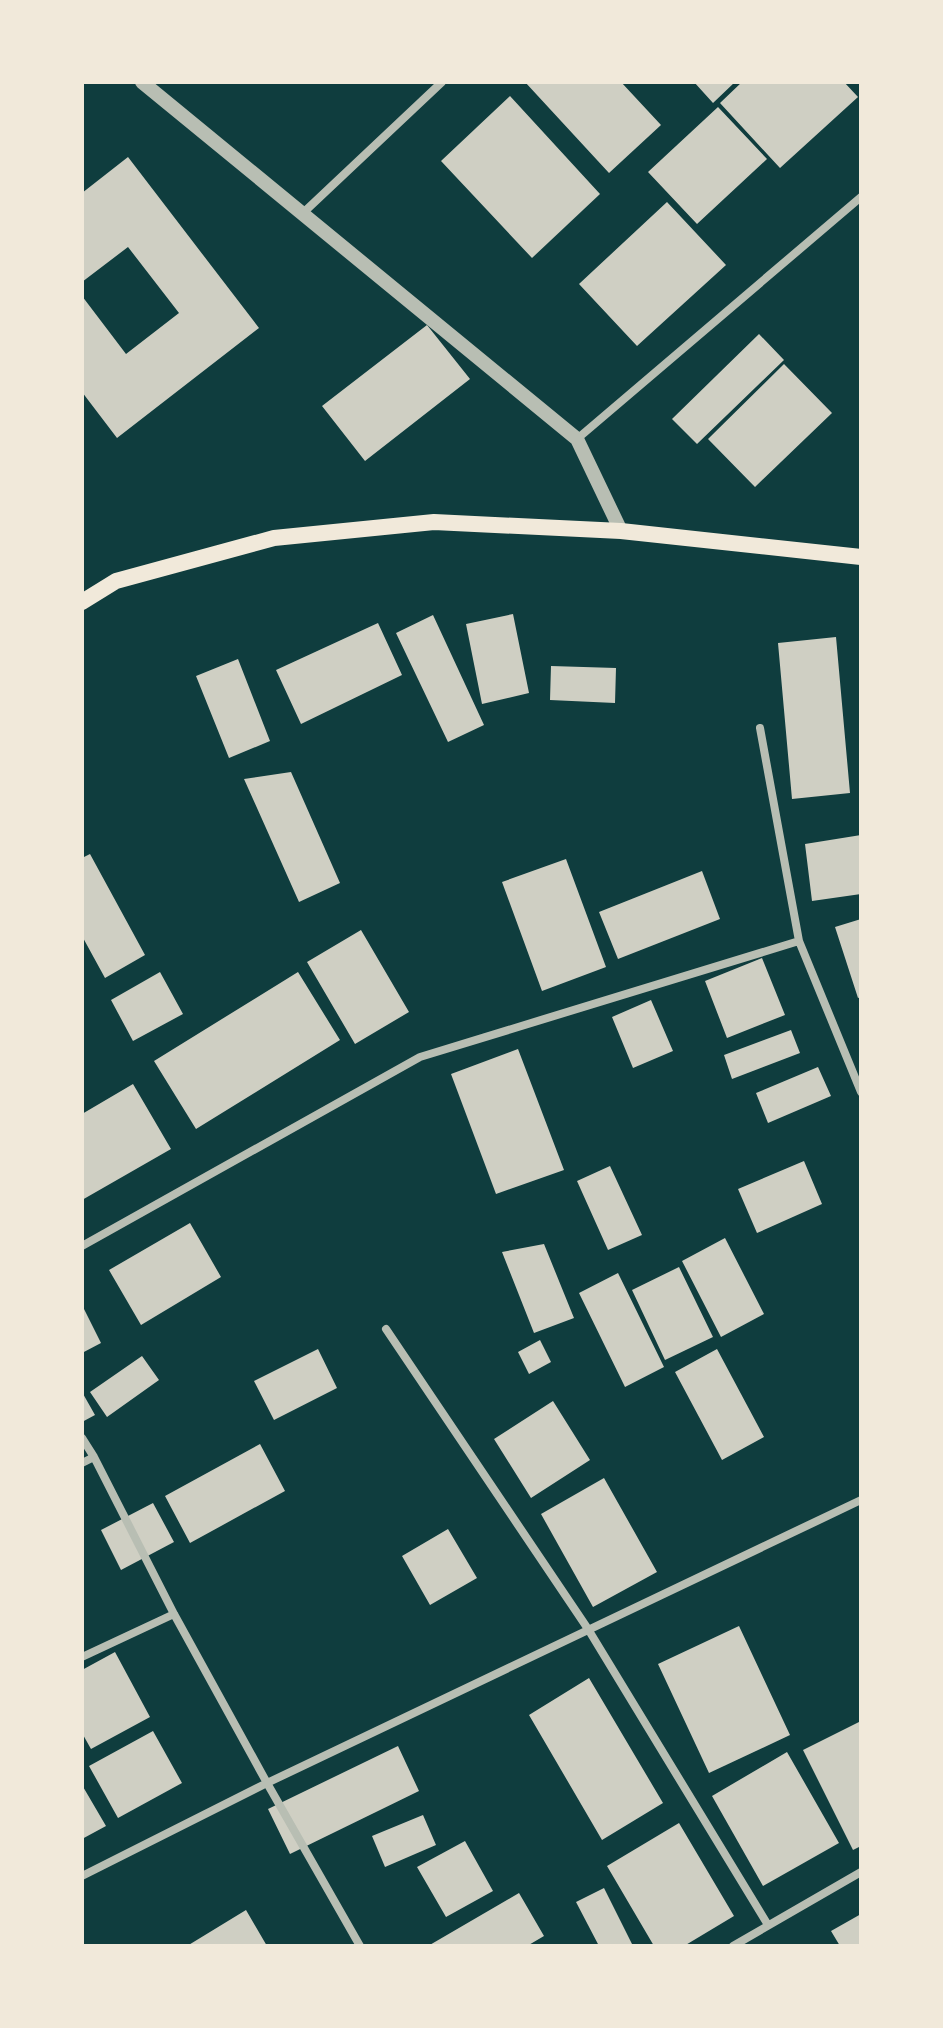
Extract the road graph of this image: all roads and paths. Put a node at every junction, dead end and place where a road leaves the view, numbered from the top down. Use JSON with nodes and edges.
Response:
{"nodes":[{"id":1,"x":142,"y":82,"type":"edge"},
{"id":2,"x":442,"y":82,"type":"edge"},
{"id":3,"x":861,"y":197,"type":"edge"},
{"id":4,"x":303,"y":213,"type":"junction"},
{"id":5,"x":577,"y":439,"type":"junction"},
{"id":6,"x":621,"y":531,"type":"junction"},
{"id":7,"x":861,"y":557,"type":"edge"},
{"id":8,"x":82,"y":602,"type":"edge"},
{"id":9,"x":760,"y":728,"type":"dead end"},
{"id":10,"x":799,"y":941,"type":"junction"},
{"id":11,"x":861,"y":1092,"type":"edge"},
{"id":12,"x":82,"y":1246,"type":"edge"},
{"id":13,"x":386,"y":1329,"type":"dead end"},
{"id":14,"x":82,"y":1438,"type":"edge"},
{"id":15,"x":94,"y":1457,"type":"junction"},
{"id":16,"x":82,"y":1463,"type":"edge"},
{"id":17,"x":861,"y":1500,"type":"edge"},
{"id":18,"x":174,"y":1614,"type":"junction"},
{"id":19,"x":588,"y":1629,"type":"junction"},
{"id":20,"x":82,"y":1657,"type":"edge"},
{"id":21,"x":267,"y":1783,"type":"junction"},
{"id":22,"x":861,"y":1872,"type":"edge"},
{"id":23,"x":82,"y":1876,"type":"edge"},
{"id":24,"x":768,"y":1925,"type":"junction"},
{"id":25,"x":358,"y":1945,"type":"edge"},
{"id":26,"x":733,"y":1946,"type":"edge"}],
"edges":[{"from":1,"to":4,"type":"street"},
{"from":2,"to":4,"type":"street"},
{"from":3,"to":5,"type":"street"},
{"from":4,"to":5,"type":"street"},
{"from":5,"to":6,"type":"street"},
{"from":6,"to":7,"type":"main road"},
{"from":6,"to":8,"type":"main road"},
{"from":9,"to":10,"type":"street"},
{"from":10,"to":11,"type":"street"},
{"from":10,"to":12,"type":"street"},
{"from":13,"to":19,"type":"street"},
{"from":14,"to":15,"type":"street"},
{"from":15,"to":16,"type":"street"},
{"from":15,"to":18,"type":"street"},
{"from":17,"to":19,"type":"street"},
{"from":18,"to":20,"type":"street"},
{"from":18,"to":21,"type":"street"},
{"from":19,"to":21,"type":"street"},
{"from":19,"to":24,"type":"street"},
{"from":21,"to":23,"type":"street"},
{"from":21,"to":25,"type":"street"},
{"from":22,"to":24,"type":"street"},
{"from":24,"to":26,"type":"street"}]}
